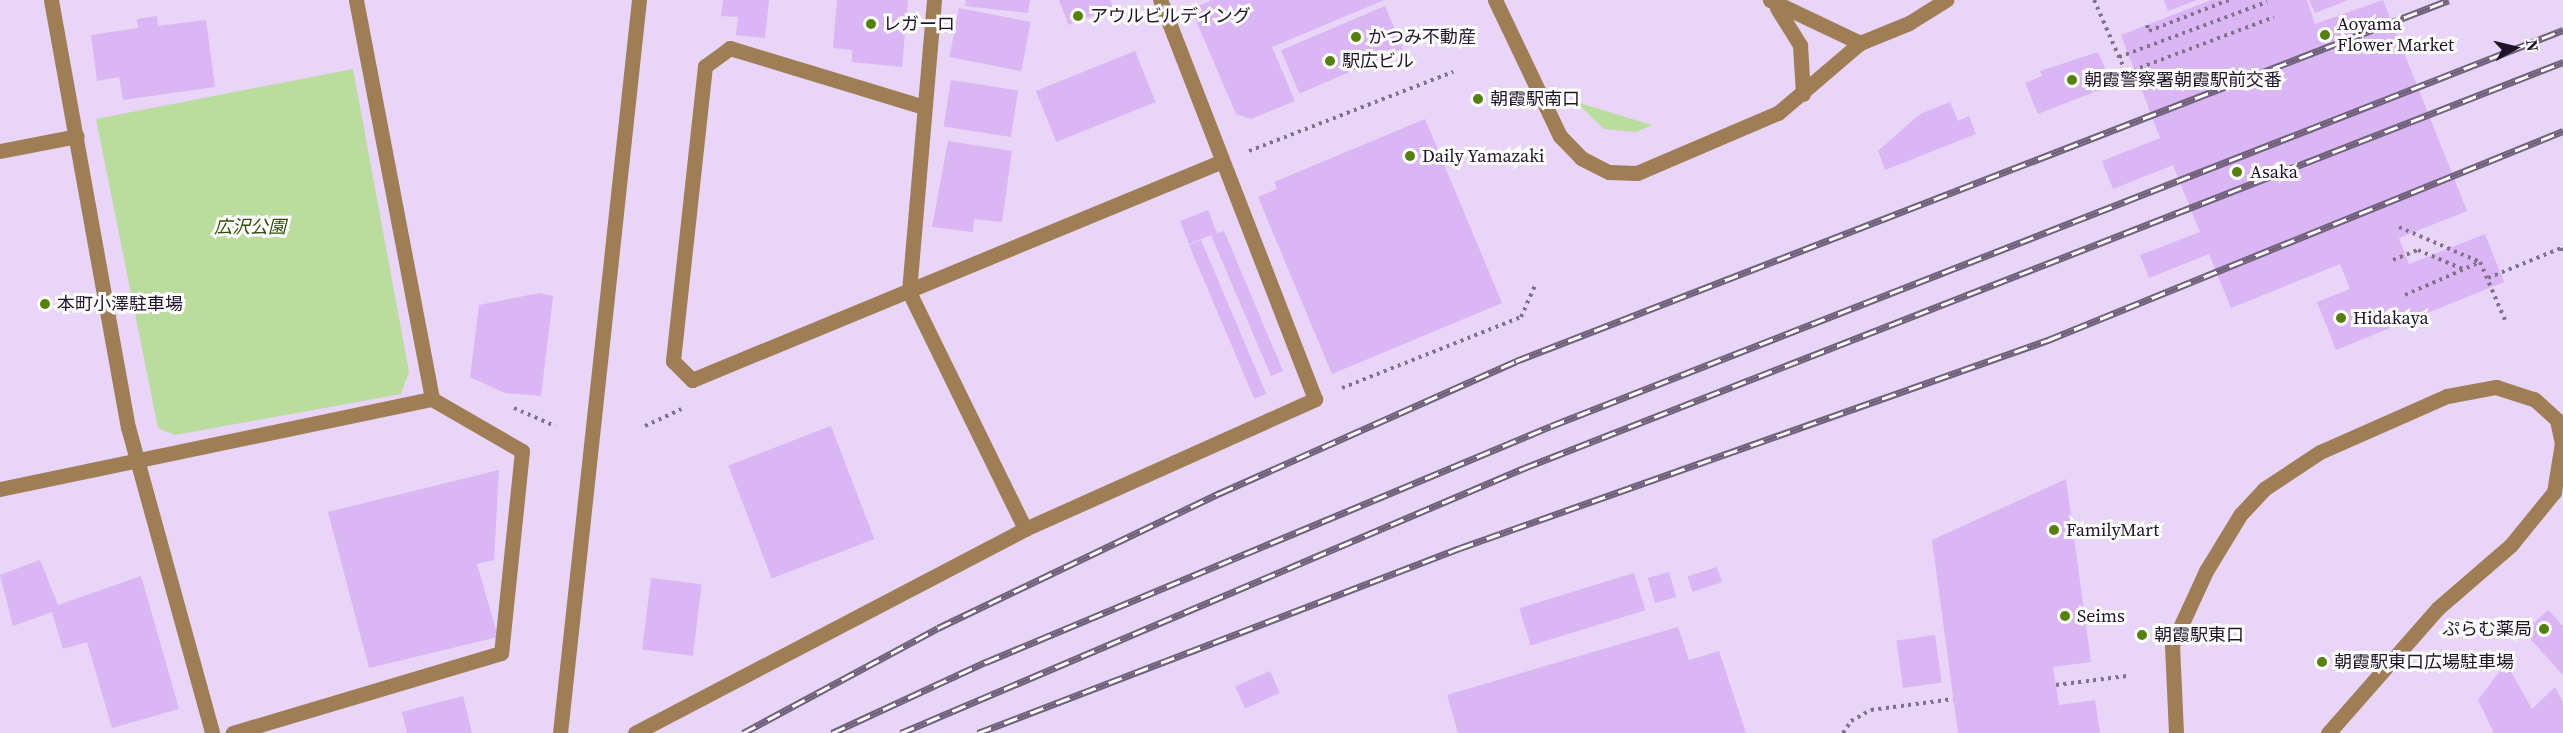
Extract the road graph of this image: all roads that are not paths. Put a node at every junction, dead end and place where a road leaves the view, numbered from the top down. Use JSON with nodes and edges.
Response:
{"nodes":[{"id":1,"x":51,"y":0,"type":"edge"},
{"id":2,"x":356,"y":0,"type":"edge"},
{"id":3,"x":639,"y":0,"type":"edge"},
{"id":4,"x":934,"y":0,"type":"edge"},
{"id":5,"x":1160,"y":0,"type":"edge"},
{"id":6,"x":1495,"y":0,"type":"edge"},
{"id":7,"x":1946,"y":0,"type":"edge"},
{"id":8,"x":1772,"y":2,"type":"edge"},
{"id":9,"x":1860,"y":43,"type":"junction"},
{"id":10,"x":1803,"y":94,"type":"junction"},
{"id":11,"x":924,"y":107,"type":"junction"},
{"id":12,"x":76,"y":136,"type":"junction"},
{"id":13,"x":0,"y":151,"type":"edge"},
{"id":14,"x":1220,"y":162,"type":"junction"},
{"id":15,"x":909,"y":292,"type":"junction"},
{"id":16,"x":432,"y":399,"type":"junction"},
{"id":17,"x":138,"y":461,"type":"junction"},
{"id":18,"x":2558,"y":487,"type":"edge"},
{"id":19,"x":0,"y":489,"type":"edge"},
{"id":20,"x":1025,"y":529,"type":"junction"},
{"id":21,"x":212,"y":733,"type":"edge"},
{"id":22,"x":233,"y":733,"type":"edge"},
{"id":23,"x":560,"y":733,"type":"edge"},
{"id":24,"x":635,"y":733,"type":"edge"},
{"id":25,"x":2176,"y":733,"type":"edge"},
{"id":26,"x":2328,"y":733,"type":"edge"}],
"edges":[{"from":1,"to":12,"type":"street"},
{"from":2,"to":16,"type":"street"},
{"from":3,"to":23,"type":"street"},
{"from":4,"to":11,"type":"street"},
{"from":5,"to":14,"type":"street"},
{"from":6,"to":10,"type":"street"},
{"from":7,"to":9,"type":"street"},
{"from":8,"to":9,"type":"street"},
{"from":8,"to":10,"type":"street"},
{"from":9,"to":10,"type":"street"},
{"from":11,"to":15,"type":"street"},
{"from":11,"to":15,"type":"street"},
{"from":12,"to":13,"type":"street"},
{"from":12,"to":17,"type":"street"},
{"from":14,"to":15,"type":"street"},
{"from":14,"to":20,"type":"street"},
{"from":15,"to":20,"type":"street"},
{"from":16,"to":17,"type":"street"},
{"from":16,"to":22,"type":"street"},
{"from":17,"to":19,"type":"street"},
{"from":17,"to":21,"type":"street"},
{"from":18,"to":25,"type":"street"},
{"from":18,"to":26,"type":"street"},
{"from":20,"to":24,"type":"street"}]}
